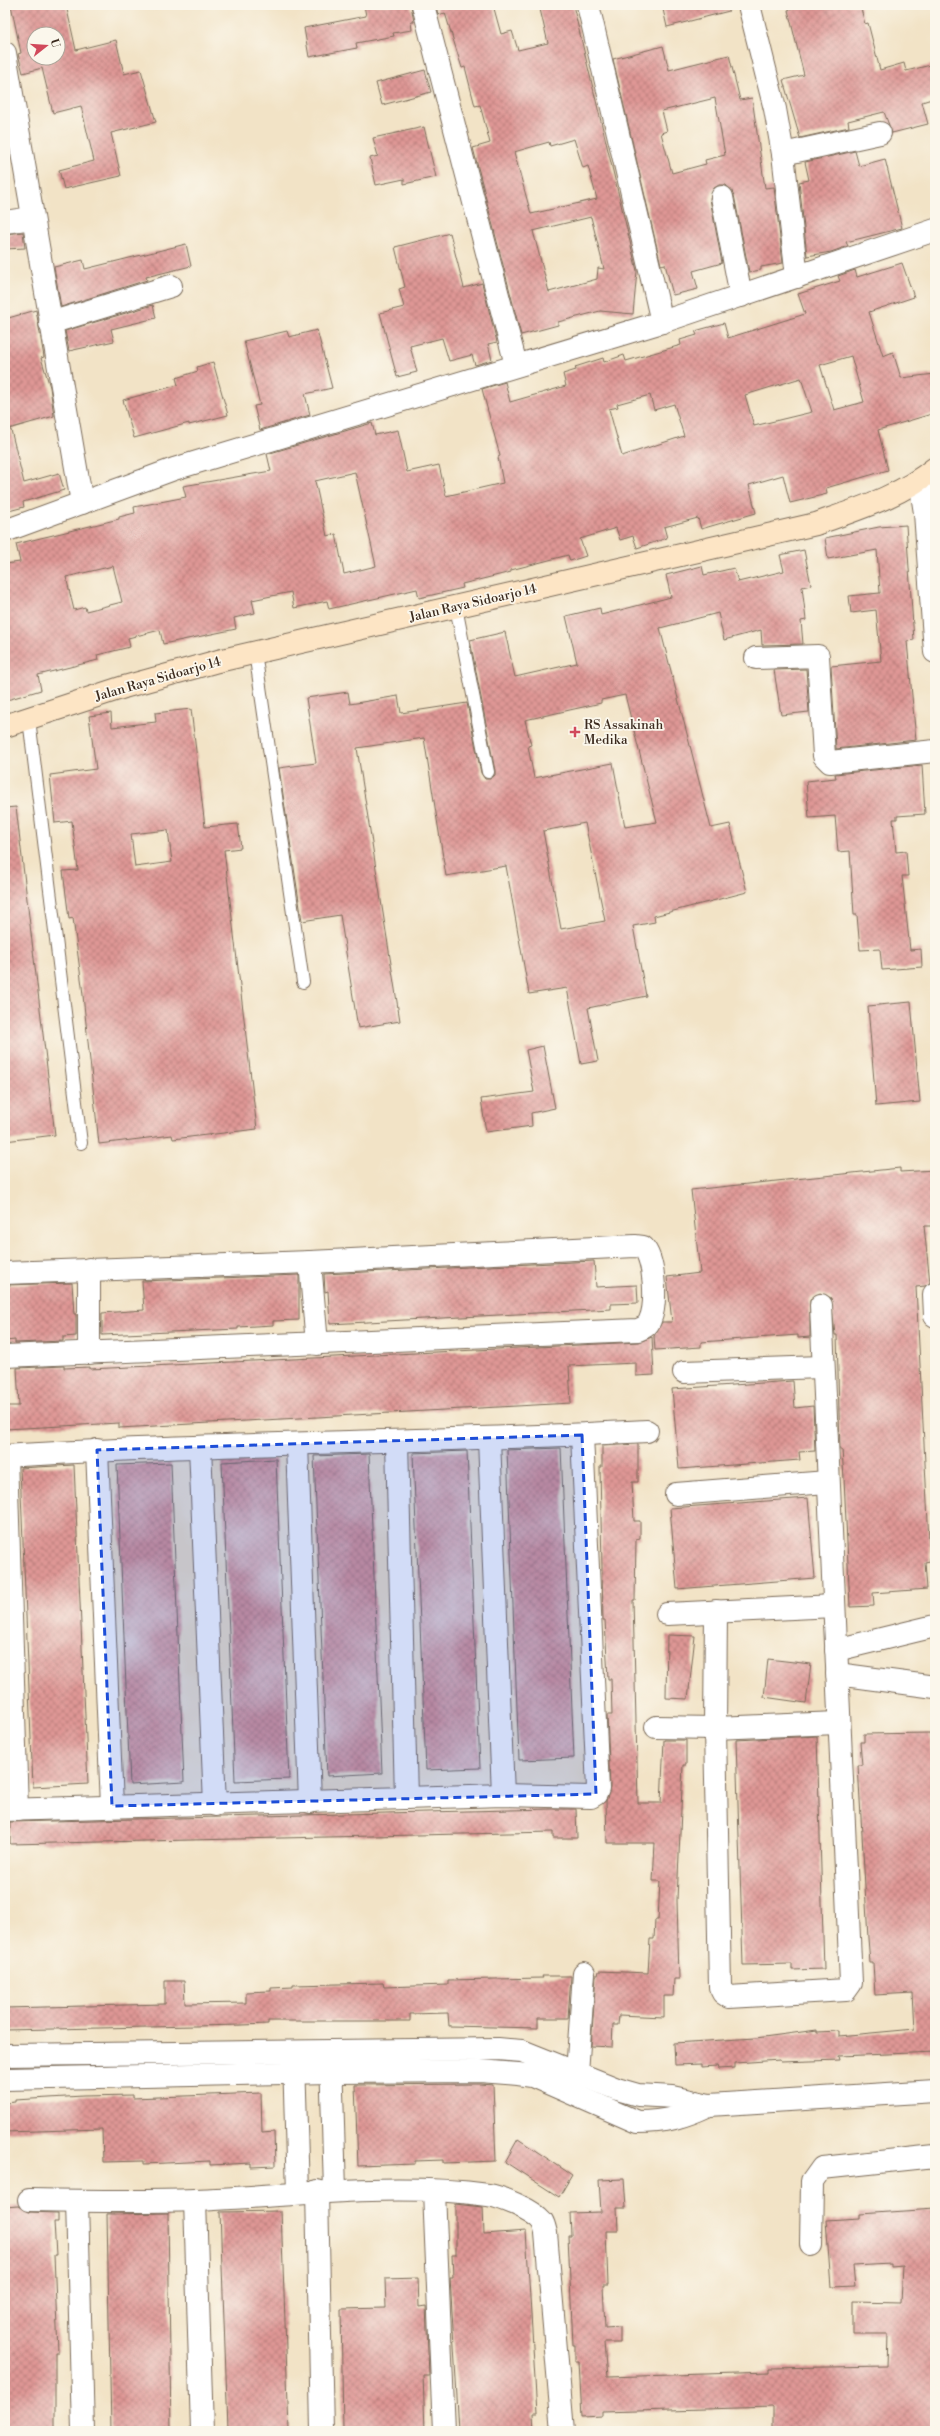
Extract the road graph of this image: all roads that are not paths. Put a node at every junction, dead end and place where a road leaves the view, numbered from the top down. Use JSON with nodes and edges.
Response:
{"nodes":[{"id":1,"x":423,"y":5,"type":"edge"},
{"id":2,"x":588,"y":5,"type":"edge"},
{"id":3,"x":749,"y":5,"type":"edge"},
{"id":4,"x":5,"y":53,"type":"edge"},
{"id":5,"x":880,"y":133,"type":"dead end"},
{"id":6,"x":783,"y":154,"type":"junction"},
{"id":7,"x":722,"y":197,"type":"dead end"},
{"id":8,"x":32,"y":218,"type":"junction"},
{"id":9,"x":5,"y":222,"type":"edge"},
{"id":10,"x":935,"y":230,"type":"edge"},
{"id":11,"x":797,"y":277,"type":"junction"},
{"id":12,"x":171,"y":286,"type":"dead end"},
{"id":13,"x":741,"y":296,"type":"junction"},
{"id":14,"x":662,"y":322,"type":"junction"},
{"id":15,"x":50,"y":323,"type":"junction"},
{"id":16,"x":516,"y":365,"type":"junction"},
{"id":17,"x":927,"y":474,"type":"edge"},
{"id":18,"x":82,"y":503,"type":"junction"},
{"id":19,"x":930,"y":512,"type":"edge"},
{"id":20,"x":5,"y":531,"type":"edge"},
{"id":21,"x":456,"y":607,"type":"junction"},
{"id":22,"x":256,"y":652,"type":"junction"},
{"id":23,"x":935,"y":652,"type":"edge"},
{"id":24,"x":756,"y":658,"type":"dead end"},
{"id":25,"x":29,"y":719,"type":"junction"},
{"id":26,"x":5,"y":726,"type":"edge"},
{"id":27,"x":935,"y":751,"type":"edge"},
{"id":28,"x":488,"y":772,"type":"dead end"},
{"id":29,"x":303,"y":982,"type":"dead end"},
{"id":30,"x":81,"y":1143,"type":"dead end"},
{"id":31,"x":310,"y":1262,"type":"junction"},
{"id":32,"x":89,"y":1269,"type":"junction"},
{"id":33,"x":5,"y":1273,"type":"edge"},
{"id":34,"x":934,"y":1294,"type":"edge"},
{"id":35,"x":821,"y":1305,"type":"dead end"},
{"id":36,"x":935,"y":1316,"type":"edge"},
{"id":37,"x":317,"y":1344,"type":"junction"},
{"id":38,"x":89,"y":1353,"type":"junction"},
{"id":39,"x":5,"y":1356,"type":"edge"},
{"id":40,"x":822,"y":1367,"type":"junction"},
{"id":41,"x":684,"y":1372,"type":"dead end"},
{"id":42,"x":647,"y":1431,"type":"dead end"},
{"id":43,"x":582,"y":1435,"type":"junction"},
{"id":44,"x":489,"y":1439,"type":"junction"},
{"id":45,"x":396,"y":1441,"type":"junction"},
{"id":46,"x":297,"y":1444,"type":"junction"},
{"id":47,"x":200,"y":1447,"type":"junction"},
{"id":48,"x":97,"y":1450,"type":"junction"},
{"id":49,"x":5,"y":1456,"type":"edge"},
{"id":50,"x":827,"y":1482,"type":"junction"},
{"id":51,"x":676,"y":1494,"type":"dead end"},
{"id":52,"x":834,"y":1606,"type":"junction"},
{"id":53,"x":716,"y":1611,"type":"junction"},
{"id":54,"x":667,"y":1614,"type":"dead end"},
{"id":55,"x":935,"y":1626,"type":"edge"},
{"id":56,"x":836,"y":1650,"type":"junction"},
{"id":57,"x":837,"y":1674,"type":"junction"},
{"id":58,"x":935,"y":1687,"type":"edge"},
{"id":59,"x":838,"y":1723,"type":"junction"},
{"id":60,"x":656,"y":1727,"type":"dead end"},
{"id":61,"x":715,"y":1728,"type":"junction"},
{"id":62,"x":503,"y":1795,"type":"junction"},
{"id":63,"x":406,"y":1798,"type":"junction"},
{"id":64,"x":310,"y":1802,"type":"junction"},
{"id":65,"x":215,"y":1804,"type":"junction"},
{"id":66,"x":112,"y":1806,"type":"junction"},
{"id":67,"x":11,"y":1810,"type":"edge"},
{"id":68,"x":584,"y":1973,"type":"dead end"},
{"id":69,"x":293,"y":2052,"type":"junction"},
{"id":70,"x":5,"y":2055,"type":"edge"},
{"id":71,"x":539,"y":2056,"type":"junction"},
{"id":72,"x":331,"y":2061,"type":"junction"},
{"id":73,"x":577,"y":2073,"type":"junction"},
{"id":74,"x":295,"y":2074,"type":"junction"},
{"id":75,"x":537,"y":2078,"type":"junction"},
{"id":76,"x":5,"y":2079,"type":"edge"},
{"id":77,"x":935,"y":2091,"type":"edge"},
{"id":78,"x":709,"y":2105,"type":"junction"},
{"id":79,"x":935,"y":2156,"type":"edge"},
{"id":80,"x":316,"y":2191,"type":"junction"},
{"id":81,"x":434,"y":2192,"type":"junction"},
{"id":82,"x":29,"y":2200,"type":"dead end"},
{"id":83,"x":195,"y":2200,"type":"junction"},
{"id":84,"x":77,"y":2201,"type":"junction"},
{"id":85,"x":812,"y":2245,"type":"dead end"},
{"id":86,"x":83,"y":2431,"type":"edge"},
{"id":87,"x":202,"y":2431,"type":"edge"},
{"id":88,"x":322,"y":2431,"type":"edge"},
{"id":89,"x":444,"y":2431,"type":"edge"},
{"id":90,"x":563,"y":2431,"type":"edge"}],
"edges":[{"from":1,"to":16,"type":"street"},
{"from":2,"to":14,"type":"street"},
{"from":3,"to":6,"type":"street"},
{"from":4,"to":8,"type":"street"},
{"from":5,"to":6,"type":"street"},
{"from":6,"to":11,"type":"street"},
{"from":7,"to":13,"type":"street"},
{"from":8,"to":9,"type":"street"},
{"from":8,"to":15,"type":"street"},
{"from":10,"to":11,"type":"street"},
{"from":11,"to":13,"type":"street"},
{"from":12,"to":15,"type":"street"},
{"from":13,"to":14,"type":"street"},
{"from":14,"to":16,"type":"street"},
{"from":15,"to":18,"type":"street"},
{"from":16,"to":18,"type":"street"},
{"from":17,"to":19,"type":"street"},
{"from":17,"to":21,"type":"main road","name":"Jalan Raya Sidoarjo 14"},
{"from":18,"to":20,"type":"street"},
{"from":19,"to":23,"type":"street"},
{"from":21,"to":22,"type":"main road","name":"Jalan Raya Sidoarjo 14"},
{"from":21,"to":28,"type":"lane"},
{"from":22,"to":25,"type":"main road","name":"Jalan Raya Sidoarjo 14"},
{"from":22,"to":29,"type":"lane"},
{"from":24,"to":27,"type":"street"},
{"from":25,"to":26,"type":"main road","name":"Jalan Raya Sidoarjo 14"},
{"from":25,"to":30,"type":"lane"},
{"from":31,"to":32,"type":"street"},
{"from":31,"to":37,"type":"street"},
{"from":31,"to":37,"type":"street"},
{"from":32,"to":33,"type":"street"},
{"from":32,"to":38,"type":"street"},
{"from":34,"to":36,"type":"street"},
{"from":35,"to":40,"type":"street"},
{"from":37,"to":38,"type":"street"},
{"from":38,"to":39,"type":"street"},
{"from":40,"to":41,"type":"street"},
{"from":40,"to":50,"type":"street"},
{"from":42,"to":43,"type":"street"},
{"from":43,"to":44,"type":"street"},
{"from":43,"to":62,"type":"street"},
{"from":44,"to":45,"type":"street"},
{"from":44,"to":62,"type":"street"},
{"from":45,"to":46,"type":"street"},
{"from":45,"to":63,"type":"street"},
{"from":46,"to":47,"type":"street"},
{"from":46,"to":64,"type":"street"},
{"from":47,"to":48,"type":"street"},
{"from":47,"to":65,"type":"street"},
{"from":48,"to":49,"type":"street"},
{"from":48,"to":66,"type":"street"},
{"from":49,"to":67,"type":"street"},
{"from":50,"to":51,"type":"street"},
{"from":50,"to":52,"type":"street"},
{"from":52,"to":53,"type":"street"},
{"from":52,"to":56,"type":"street"},
{"from":53,"to":54,"type":"street"},
{"from":53,"to":61,"type":"street"},
{"from":55,"to":56,"type":"street"},
{"from":56,"to":57,"type":"street"},
{"from":57,"to":58,"type":"street"},
{"from":57,"to":59,"type":"street"},
{"from":59,"to":61,"type":"street"},
{"from":59,"to":61,"type":"street"},
{"from":60,"to":61,"type":"street"},
{"from":62,"to":63,"type":"street"},
{"from":63,"to":64,"type":"street"},
{"from":64,"to":65,"type":"street"},
{"from":65,"to":66,"type":"street"},
{"from":66,"to":67,"type":"street"},
{"from":68,"to":73,"type":"street"},
{"from":69,"to":70,"type":"street"},
{"from":69,"to":72,"type":"street"},
{"from":69,"to":74,"type":"street"},
{"from":71,"to":72,"type":"street"},
{"from":71,"to":73,"type":"street"},
{"from":71,"to":75,"type":"street"},
{"from":72,"to":74,"type":"street"},
{"from":72,"to":75,"type":"street"},
{"from":72,"to":80,"type":"street"},
{"from":73,"to":78,"type":"street"},
{"from":74,"to":76,"type":"street"},
{"from":74,"to":80,"type":"street"},
{"from":75,"to":78,"type":"street"},
{"from":77,"to":78,"type":"street"},
{"from":79,"to":85,"type":"street"},
{"from":80,"to":81,"type":"street"},
{"from":80,"to":83,"type":"street"},
{"from":80,"to":88,"type":"street"},
{"from":81,"to":89,"type":"street"},
{"from":81,"to":90,"type":"street"},
{"from":82,"to":84,"type":"street"},
{"from":83,"to":84,"type":"street"},
{"from":83,"to":87,"type":"street"},
{"from":84,"to":86,"type":"street"}]}
